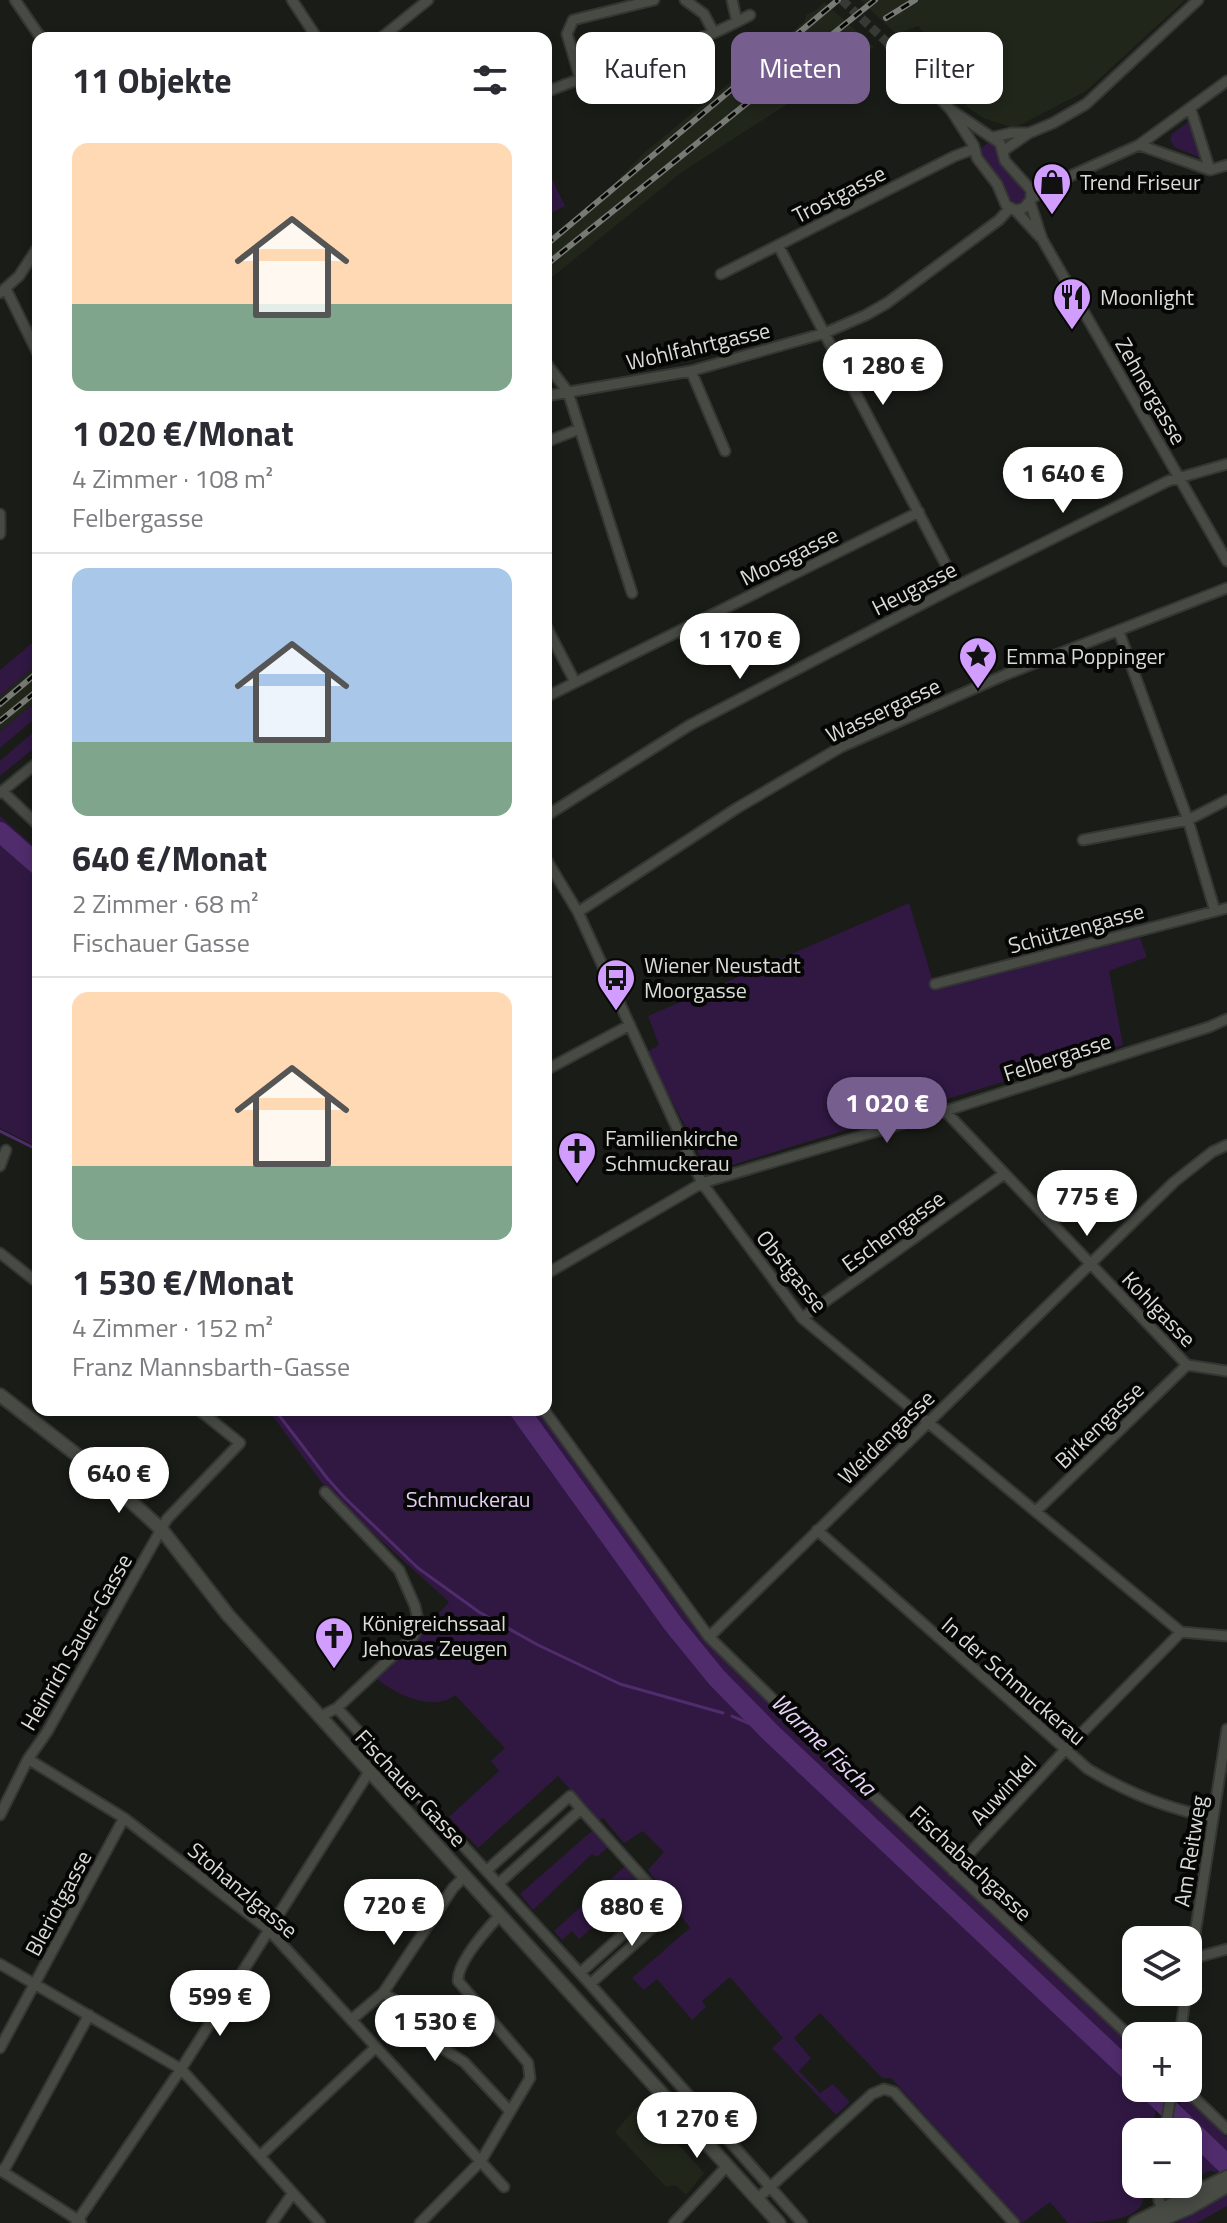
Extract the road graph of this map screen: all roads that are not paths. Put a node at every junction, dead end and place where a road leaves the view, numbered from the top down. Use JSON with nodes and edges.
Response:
{"nodes":[{"id":1,"x":15,"y":0,"type":"edge"},
{"id":2,"x":292,"y":0,"type":"edge"},
{"id":3,"x":428,"y":0,"type":"edge"},
{"id":4,"x":654,"y":0,"type":"edge"},
{"id":5,"x":685,"y":0,"type":"edge"},
{"id":6,"x":732,"y":0,"type":"edge"},
{"id":7,"x":1198,"y":0,"type":"edge"},
{"id":8,"x":750,"y":15,"type":"dead end"},
{"id":9,"x":737,"y":22,"type":"junction"},
{"id":10,"x":37,"y":32,"type":"edge"},
{"id":11,"x":313,"y":32,"type":"edge"},
{"id":12,"x":388,"y":32,"type":"edge"},
{"id":13,"x":713,"y":32,"type":"edge"},
{"id":14,"x":715,"y":33,"type":"edge"},
{"id":15,"x":576,"y":64,"type":"edge"},
{"id":16,"x":576,"y":80,"type":"edge"},
{"id":17,"x":1227,"y":81,"type":"edge"},
{"id":18,"x":552,"y":90,"type":"edge"},
{"id":19,"x":945,"y":104,"type":"edge"},
{"id":20,"x":951,"y":110,"type":"junction"},
{"id":21,"x":1191,"y":110,"type":"junction"},
{"id":22,"x":1029,"y":133,"type":"junction"},
{"id":23,"x":991,"y":137,"type":"junction"},
{"id":24,"x":1139,"y":145,"type":"junction"},
{"id":25,"x":974,"y":148,"type":"junction"},
{"id":26,"x":1003,"y":151,"type":"junction"},
{"id":27,"x":1227,"y":165,"type":"edge"},
{"id":28,"x":1210,"y":170,"type":"junction"},
{"id":29,"x":1059,"y":181,"type":"junction"},
{"id":30,"x":1029,"y":186,"type":"junction"},
{"id":31,"x":1030,"y":200,"type":"junction"},
{"id":32,"x":1013,"y":209,"type":"junction"},
{"id":33,"x":1042,"y":239,"type":"junction"},
{"id":34,"x":778,"y":245,"type":"junction"},
{"id":35,"x":32,"y":259,"type":"edge"},
{"id":36,"x":721,"y":274,"type":"dead end"},
{"id":37,"x":3,"y":291,"type":"edge"},
{"id":38,"x":825,"y":333,"type":"junction"},
{"id":39,"x":32,"y":343,"type":"edge"},
{"id":40,"x":552,"y":371,"type":"edge"},
{"id":41,"x":691,"y":371,"type":"junction"},
{"id":42,"x":568,"y":392,"type":"junction"},
{"id":43,"x":552,"y":395,"type":"edge"},
{"id":44,"x":579,"y":429,"type":"junction"},
{"id":45,"x":552,"y":440,"type":"edge"},
{"id":46,"x":725,"y":451,"type":"dead end"},
{"id":47,"x":1227,"y":464,"type":"edge"},
{"id":48,"x":1182,"y":479,"type":"junction"},
{"id":49,"x":919,"y":512,"type":"junction"},
{"id":50,"x":0,"y":514,"type":"edge"},
{"id":51,"x":0,"y":534,"type":"edge"},
{"id":52,"x":1227,"y":561,"type":"edge"},
{"id":53,"x":957,"y":586,"type":"junction"},
{"id":54,"x":1227,"y":588,"type":"edge"},
{"id":55,"x":632,"y":593,"type":"dead end"},
{"id":56,"x":1119,"y":632,"type":"junction"},
{"id":57,"x":552,"y":638,"type":"edge"},
{"id":58,"x":575,"y":682,"type":"junction"},
{"id":59,"x":552,"y":694,"type":"edge"},
{"id":60,"x":32,"y":767,"type":"edge"},
{"id":61,"x":1,"y":792,"type":"edge"},
{"id":62,"x":1227,"y":800,"type":"edge"},
{"id":63,"x":552,"y":812,"type":"edge"},
{"id":64,"x":32,"y":820,"type":"edge"},
{"id":65,"x":1188,"y":820,"type":"junction"},
{"id":66,"x":1083,"y":840,"type":"dead end"},
{"id":67,"x":552,"y":869,"type":"edge"},
{"id":68,"x":1227,"y":908,"type":"edge"},
{"id":69,"x":1215,"y":911,"type":"junction"},
{"id":70,"x":578,"y":912,"type":"junction"},
{"id":71,"x":935,"y":984,"type":"dead end"},
{"id":72,"x":1227,"y":1019,"type":"edge"},
{"id":73,"x":630,"y":1025,"type":"junction"},
{"id":74,"x":552,"y":1067,"type":"edge"},
{"id":75,"x":945,"y":1111,"type":"junction"},
{"id":76,"x":1227,"y":1145,"type":"edge"},
{"id":77,"x":6,"y":1150,"type":"dead end"},
{"id":78,"x":0,"y":1166,"type":"edge"},
{"id":79,"x":1004,"y":1174,"type":"junction"},
{"id":80,"x":702,"y":1183,"type":"junction"},
{"id":81,"x":0,"y":1253,"type":"edge"},
{"id":82,"x":1089,"y":1264,"type":"junction"},
{"id":83,"x":552,"y":1270,"type":"edge"},
{"id":84,"x":32,"y":1278,"type":"edge"},
{"id":85,"x":802,"y":1318,"type":"junction"},
{"id":86,"x":1187,"y":1365,"type":"junction"},
{"id":87,"x":1227,"y":1371,"type":"edge"},
{"id":88,"x":0,"y":1395,"type":"edge"},
{"id":89,"x":206,"y":1416,"type":"edge"},
{"id":90,"x":548,"y":1416,"type":"edge"},
{"id":91,"x":926,"y":1422,"type":"junction"},
{"id":92,"x":325,"y":1492,"type":"dead end"},
{"id":93,"x":1036,"y":1511,"type":"junction"},
{"id":94,"x":162,"y":1530,"type":"junction"},
{"id":95,"x":817,"y":1530,"type":"junction"},
{"id":96,"x":1181,"y":1632,"type":"junction"},
{"id":97,"x":1227,"y":1636,"type":"edge"},
{"id":98,"x":709,"y":1637,"type":"junction"},
{"id":99,"x":337,"y":1708,"type":"junction"},
{"id":100,"x":319,"y":1717,"type":"junction"},
{"id":101,"x":1227,"y":1729,"type":"edge"},
{"id":102,"x":1065,"y":1750,"type":"junction"},
{"id":103,"x":28,"y":1759,"type":"junction"},
{"id":104,"x":369,"y":1772,"type":"junction"},
{"id":105,"x":1222,"y":1794,"type":"edge"},
{"id":106,"x":581,"y":1809,"type":"junction"},
{"id":107,"x":0,"y":1815,"type":"edge"},
{"id":108,"x":1212,"y":1817,"type":"junction"},
{"id":109,"x":124,"y":1818,"type":"junction"},
{"id":110,"x":486,"y":1871,"type":"junction"},
{"id":111,"x":953,"y":1871,"type":"junction"},
{"id":112,"x":465,"y":1876,"type":"junction"},
{"id":113,"x":498,"y":1884,"type":"junction"},
{"id":114,"x":662,"y":1899,"type":"junction"},
{"id":115,"x":500,"y":1915,"type":"junction"},
{"id":116,"x":1196,"y":1926,"type":"edge"},
{"id":117,"x":268,"y":1929,"type":"junction"},
{"id":118,"x":1227,"y":1949,"type":"edge"},
{"id":119,"x":1202,"y":1956,"type":"edge"},
{"id":120,"x":0,"y":1964,"type":"edge"},
{"id":121,"x":580,"y":1973,"type":"junction"},
{"id":122,"x":590,"y":1984,"type":"junction"},
{"id":123,"x":35,"y":1985,"type":"junction"},
{"id":124,"x":383,"y":1993,"type":"junction"},
{"id":125,"x":89,"y":2015,"type":"junction"},
{"id":126,"x":351,"y":2020,"type":"junction"},
{"id":127,"x":1122,"y":2029,"type":"edge"},
{"id":128,"x":376,"y":2047,"type":"junction"},
{"id":129,"x":0,"y":2048,"type":"edge"},
{"id":130,"x":181,"y":2069,"type":"junction"},
{"id":131,"x":1199,"y":2102,"type":"edge"},
{"id":132,"x":509,"y":2110,"type":"junction"},
{"id":133,"x":1227,"y":2129,"type":"edge"},
{"id":134,"x":260,"y":2156,"type":"junction"},
{"id":135,"x":481,"y":2161,"type":"junction"},
{"id":136,"x":727,"y":2166,"type":"junction"},
{"id":137,"x":2,"y":2171,"type":"edge"},
{"id":138,"x":1226,"y":2180,"type":"edge"},
{"id":139,"x":771,"y":2186,"type":"junction"},
{"id":140,"x":504,"y":2187,"type":"dead end"},
{"id":141,"x":293,"y":2193,"type":"junction"},
{"id":142,"x":757,"y":2199,"type":"junction"},
{"id":143,"x":1166,"y":2216,"type":"edge"},
{"id":144,"x":79,"y":2222,"type":"edge"},
{"id":145,"x":272,"y":2223,"type":"edge"},
{"id":146,"x":320,"y":2223,"type":"edge"},
{"id":147,"x":420,"y":2223,"type":"edge"},
{"id":148,"x":674,"y":2223,"type":"edge"},
{"id":149,"x":779,"y":2223,"type":"edge"},
{"id":150,"x":802,"y":2223,"type":"edge"},
{"id":151,"x":1014,"y":2223,"type":"edge"},
{"id":152,"x":1135,"y":2223,"type":"edge"},
{"id":153,"x":1154,"y":2223,"type":"edge"}],
"edges":[{"from":1,"to":10,"type":"street"},
{"from":2,"to":11,"type":"street"},
{"from":3,"to":12,"type":"street"},
{"from":4,"to":15,"type":"street"},
{"from":5,"to":13,"type":"street"},
{"from":6,"to":9,"type":"street"},
{"from":7,"to":22,"type":"street"},
{"from":8,"to":9,"type":"street"},
{"from":9,"to":14,"type":"street"},
{"from":16,"to":18,"type":"street"},
{"from":17,"to":21,"type":"street"},
{"from":19,"to":20,"type":"street"},
{"from":20,"to":23,"type":"street"},
{"from":20,"to":25,"type":"street"},
{"from":21,"to":24,"type":"street"},
{"from":21,"to":28,"type":"street"},
{"from":22,"to":23,"type":"street"},
{"from":22,"to":26,"type":"street"},
{"from":23,"to":25,"type":"street","name":"Trostgasse"},
{"from":23,"to":26,"type":"street"},
{"from":24,"to":28,"type":"street"},
{"from":24,"to":29,"type":"street"},
{"from":25,"to":32,"type":"street","name":"Zehnergasse"},
{"from":25,"to":34,"type":"street","name":"Trostgasse"},
{"from":26,"to":30,"type":"street"},
{"from":27,"to":28,"type":"street"},
{"from":29,"to":30,"type":"street"},
{"from":29,"to":31,"type":"street","name":"Wohlfahrtgasse"},
{"from":30,"to":31,"type":"street","name":"Zehnergasse"},
{"from":31,"to":32,"type":"street","name":"Wohlfahrtgasse"},
{"from":31,"to":33,"type":"street","name":"Zehnergasse"},
{"from":32,"to":33,"type":"street","name":"Zehnergasse"},
{"from":32,"to":38,"type":"street","name":"Wohlfahrtgasse"},
{"from":33,"to":48,"type":"street","name":"Zehnergasse"},
{"from":34,"to":36,"type":"street","name":"Trostgasse"},
{"from":34,"to":38,"type":"street"},
{"from":35,"to":37,"type":"street"},
{"from":37,"to":39,"type":"street"},
{"from":38,"to":41,"type":"street","name":"Wohlfahrtgasse"},
{"from":38,"to":49,"type":"street"},
{"from":40,"to":42,"type":"street"},
{"from":41,"to":42,"type":"street","name":"Wohlfahrtgasse"},
{"from":41,"to":46,"type":"street"},
{"from":42,"to":43,"type":"street","name":"Wohlfahrtgasse"},
{"from":42,"to":44,"type":"street"},
{"from":44,"to":45,"type":"street"},
{"from":44,"to":55,"type":"street"},
{"from":47,"to":48,"type":"street","name":"Heugasse"},
{"from":48,"to":52,"type":"street","name":"Zehnergasse"},
{"from":48,"to":53,"type":"street","name":"Heugasse"},
{"from":49,"to":53,"type":"street"},
{"from":49,"to":58,"type":"street","name":"Moosgasse"},
{"from":50,"to":51,"type":"street"},
{"from":53,"to":63,"type":"street","name":"Heugasse"},
{"from":54,"to":56,"type":"street","name":"Wassergasse"},
{"from":56,"to":65,"type":"street"},
{"from":56,"to":70,"type":"street","name":"Wassergasse"},
{"from":57,"to":58,"type":"street"},
{"from":58,"to":59,"type":"street","name":"Moosgasse"},
{"from":60,"to":61,"type":"street"},
{"from":61,"to":64,"type":"street"},
{"from":62,"to":65,"type":"street"},
{"from":65,"to":66,"type":"street"},
{"from":65,"to":69,"type":"street"},
{"from":67,"to":70,"type":"street","name":"Obstgasse"},
{"from":68,"to":69,"type":"street","name":"Schützengasse"},
{"from":69,"to":71,"type":"street","name":"Schützengasse"},
{"from":70,"to":73,"type":"street","name":"Obstgasse"},
{"from":72,"to":75,"type":"street","name":"Felbergasse"},
{"from":73,"to":74,"type":"street"},
{"from":73,"to":80,"type":"street","name":"Obstgasse"},
{"from":75,"to":79,"type":"street","name":"Kohlgasse"},
{"from":75,"to":80,"type":"street","name":"Felbergasse"},
{"from":76,"to":82,"type":"street","name":"Weidengasse"},
{"from":77,"to":78,"type":"street"},
{"from":79,"to":82,"type":"street","name":"Kohlgasse"},
{"from":79,"to":85,"type":"street","name":"Eschengasse"},
{"from":80,"to":83,"type":"street","name":"Felbergasse"},
{"from":80,"to":85,"type":"street","name":"Obstgasse"},
{"from":81,"to":84,"type":"street"},
{"from":82,"to":86,"type":"street","name":"Kohlgasse"},
{"from":82,"to":91,"type":"street","name":"Weidengasse"},
{"from":85,"to":91,"type":"street","name":"Obstgasse"},
{"from":86,"to":87,"type":"street","name":"Kohlgasse"},
{"from":86,"to":93,"type":"street","name":"Birkengasse"},
{"from":88,"to":94,"type":"main road","name":"Fischauer Gasse"},
{"from":89,"to":94,"type":"street","name":"Heinrich Sauer-Gasse"},
{"from":90,"to":98,"type":"street","name":"Fischabachgasse"},
{"from":91,"to":93,"type":"street","name":"Obstgasse"},
{"from":91,"to":95,"type":"street","name":"Weidengasse"},
{"from":92,"to":99,"type":"street"},
{"from":93,"to":96,"type":"street","name":"Obstgasse"},
{"from":94,"to":100,"type":"main road","name":"Fischauer Gasse"},
{"from":94,"to":103,"type":"street","name":"Heinrich Sauer-Gasse"},
{"from":95,"to":98,"type":"street","name":"Weidengasse"},
{"from":95,"to":102,"type":"street","name":"In der Schmuckerau"},
{"from":96,"to":97,"type":"street"},
{"from":96,"to":102,"type":"street","name":"Auwinkel"},
{"from":98,"to":111,"type":"street","name":"Fischabachgasse"},
{"from":99,"to":100,"type":"street"},
{"from":99,"to":110,"type":"street"},
{"from":100,"to":104,"type":"main road","name":"Fischauer Gasse"},
{"from":101,"to":105,"type":"street","name":"Am Reitweg"},
{"from":102,"to":108,"type":"street","name":"In der Schmuckerau"},
{"from":102,"to":111,"type":"street","name":"Auwinkel"},
{"from":103,"to":107,"type":"street","name":"Heinrich Sauer-Gasse"},
{"from":103,"to":109,"type":"street","name":"Stohanzlgasse"},
{"from":104,"to":112,"type":"main road","name":"Fischauer Gasse"},
{"from":104,"to":117,"type":"street"},
{"from":105,"to":108,"type":"street","name":"Am Reitweg"},
{"from":106,"to":110,"type":"street"},
{"from":106,"to":113,"type":"street"},
{"from":106,"to":114,"type":"street"},
{"from":108,"to":116,"type":"street","name":"Am Reitweg"},
{"from":109,"to":117,"type":"street","name":"Stohanzlgasse"},
{"from":109,"to":123,"type":"street","name":"Bleriotgasse"},
{"from":110,"to":113,"type":"street"},
{"from":111,"to":127,"type":"street","name":"Fischabachgasse"},
{"from":112,"to":115,"type":"main road","name":"Fischauer Gasse"},
{"from":112,"to":124,"type":"street"},
{"from":113,"to":121,"type":"street"},
{"from":114,"to":121,"type":"street"},
{"from":114,"to":122,"type":"street"},
{"from":115,"to":132,"type":"street"},
{"from":115,"to":136,"type":"main road","name":"Fischauer Gasse"},
{"from":117,"to":126,"type":"street","name":"Stohanzlgasse"},
{"from":117,"to":130,"type":"street"},
{"from":118,"to":119,"type":"street"},
{"from":120,"to":123,"type":"street"},
{"from":121,"to":122,"type":"street"},
{"from":122,"to":139,"type":"street"},
{"from":123,"to":125,"type":"street"},
{"from":123,"to":129,"type":"street","name":"Bleriotgasse"},
{"from":124,"to":126,"type":"street"},
{"from":124,"to":132,"type":"street"},
{"from":125,"to":130,"type":"street"},
{"from":125,"to":137,"type":"street"},
{"from":126,"to":128,"type":"street","name":"Stohanzlgasse"},
{"from":128,"to":134,"type":"street"},
{"from":128,"to":135,"type":"street","name":"Stohanzlgasse"},
{"from":130,"to":134,"type":"street"},
{"from":130,"to":144,"type":"street"},
{"from":131,"to":133,"type":"street"},
{"from":132,"to":135,"type":"street"},
{"from":134,"to":141,"type":"street"},
{"from":135,"to":140,"type":"street","name":"Stohanzlgasse"},
{"from":135,"to":147,"type":"street"},
{"from":136,"to":142,"type":"main road","name":"Fischauer Gasse"},
{"from":136,"to":148,"type":"street"},
{"from":137,"to":144,"type":"street"},
{"from":138,"to":143,"type":"main road"},
{"from":138,"to":143,"type":"main road"},
{"from":139,"to":142,"type":"street"},
{"from":139,"to":150,"type":"street"},
{"from":139,"to":151,"type":"street"},
{"from":141,"to":145,"type":"street"},
{"from":141,"to":146,"type":"street"},
{"from":142,"to":149,"type":"main road","name":"Fischauer Gasse"},
{"from":143,"to":152,"type":"main road"},
{"from":143,"to":153,"type":"main road"}]}
